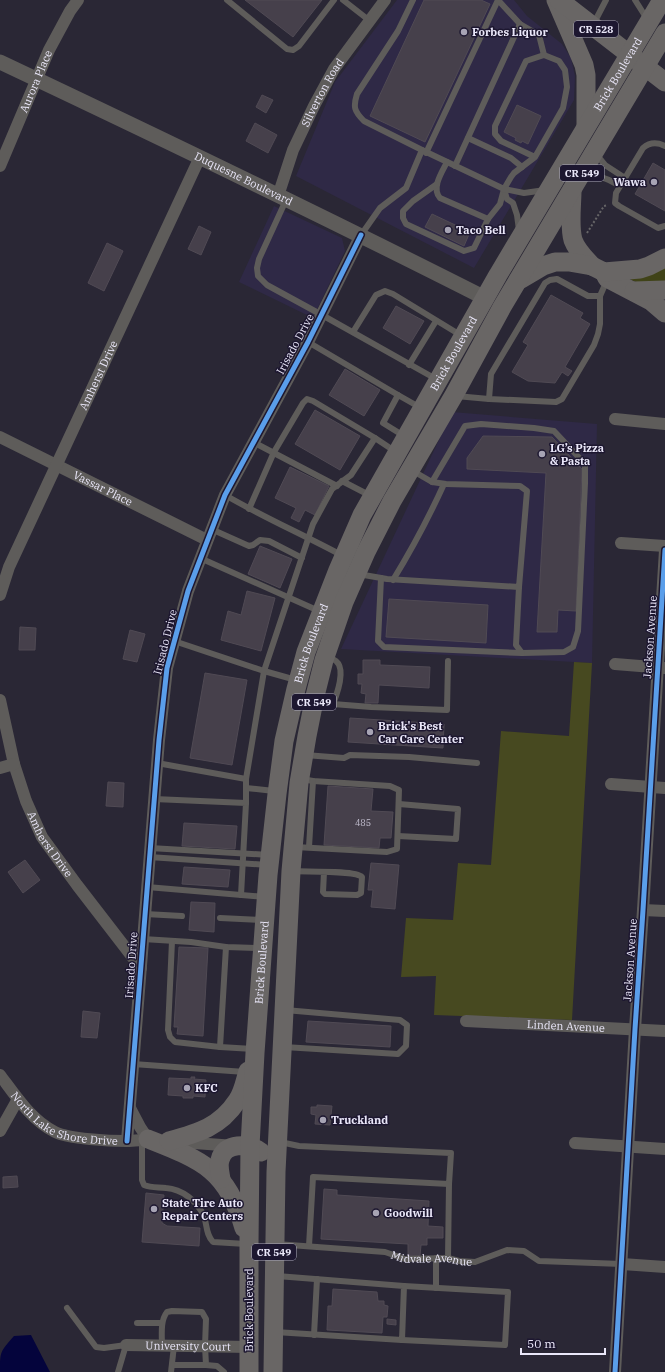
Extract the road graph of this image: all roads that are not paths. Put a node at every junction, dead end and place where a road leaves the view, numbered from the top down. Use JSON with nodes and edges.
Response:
{"nodes":[{"id":1,"x":78,"y":0,"type":"edge"},
{"id":2,"x":227,"y":0,"type":"edge"},
{"id":3,"x":334,"y":0,"type":"edge"},
{"id":4,"x":343,"y":0,"type":"edge"},
{"id":5,"x":385,"y":0,"type":"edge"},
{"id":6,"x":413,"y":0,"type":"edge"},
{"id":7,"x":498,"y":0,"type":"edge"},
{"id":8,"x":557,"y":0,"type":"edge"},
{"id":9,"x":606,"y":0,"type":"edge"},
{"id":10,"x":635,"y":0,"type":"edge"},
{"id":11,"x":662,"y":0,"type":"edge"},
{"id":12,"x":370,"y":21,"type":"junction"},
{"id":13,"x":648,"y":22,"type":"junction"},
{"id":14,"x":520,"y":24,"type":"junction"},
{"id":15,"x":592,"y":26,"type":"junction"},
{"id":16,"x":665,"y":33,"type":"edge"},
{"id":17,"x":629,"y":54,"type":"junction"},
{"id":18,"x":544,"y":55,"type":"junction"},
{"id":19,"x":0,"y":62,"type":"edge"},
{"id":20,"x":645,"y":66,"type":"junction"},
{"id":21,"x":36,"y":79,"type":"junction"},
{"id":22,"x":665,"y":82,"type":"edge"},
{"id":23,"x":586,"y":126,"type":"junction"},
{"id":24,"x":468,"y":138,"type":"junction"},
{"id":25,"x":665,"y":146,"type":"edge"},
{"id":26,"x":594,"y":151,"type":"junction"},
{"id":27,"x":424,"y":152,"type":"junction"},
{"id":28,"x":200,"y":157,"type":"junction"},
{"id":29,"x":534,"y":157,"type":"junction"},
{"id":30,"x":447,"y":162,"type":"junction"},
{"id":31,"x":0,"y":166,"type":"edge"},
{"id":32,"x":455,"y":166,"type":"junction"},
{"id":33,"x":522,"y":167,"type":"junction"},
{"id":34,"x":625,"y":178,"type":"junction"},
{"id":35,"x":437,"y":184,"type":"junction"},
{"id":36,"x":575,"y":185,"type":"junction"},
{"id":37,"x":620,"y":186,"type":"junction"},
{"id":38,"x":504,"y":189,"type":"junction"},
{"id":39,"x":549,"y":190,"type":"junction"},
{"id":40,"x":282,"y":198,"type":"junction"},
{"id":41,"x":488,"y":219,"type":"junction"},
{"id":42,"x":665,"y":226,"type":"edge"},
{"id":43,"x":361,"y":235,"type":"junction"},
{"id":44,"x":520,"y":238,"type":"junction"},
{"id":45,"x":665,"y":258,"type":"edge"},
{"id":46,"x":601,"y":272,"type":"junction"},
{"id":47,"x":519,"y":280,"type":"junction"},
{"id":48,"x":665,"y":290,"type":"edge"},
{"id":49,"x":633,"y":291,"type":"junction"},
{"id":50,"x":600,"y":296,"type":"junction"},
{"id":51,"x":485,"y":298,"type":"junction"},
{"id":52,"x":665,"y":313,"type":"edge"},
{"id":53,"x":322,"y":315,"type":"junction"},
{"id":54,"x":436,"y":321,"type":"junction"},
{"id":55,"x":353,"y":332,"type":"junction"},
{"id":56,"x":463,"y":336,"type":"junction"},
{"id":57,"x":308,"y":342,"type":"junction"},
{"id":58,"x":409,"y":365,"type":"junction"},
{"id":59,"x":438,"y":381,"type":"junction"},
{"id":60,"x":398,"y":395,"type":"junction"},
{"id":61,"x":454,"y":395,"type":"junction"},
{"id":62,"x":489,"y":399,"type":"junction"},
{"id":63,"x":422,"y":409,"type":"junction"},
{"id":64,"x":615,"y":419,"type":"dead end"},
{"id":65,"x":665,"y":424,"type":"edge"},
{"id":66,"x":0,"y":437,"type":"edge"},
{"id":67,"x":375,"y":438,"type":"junction"},
{"id":68,"x":253,"y":442,"type":"junction"},
{"id":69,"x":402,"y":445,"type":"junction"},
{"id":70,"x":274,"y":452,"type":"junction"},
{"id":71,"x":57,"y":465,"type":"junction"},
{"id":72,"x":410,"y":469,"type":"junction"},
{"id":73,"x":342,"y":482,"type":"junction"},
{"id":74,"x":432,"y":482,"type":"junction"},
{"id":75,"x":444,"y":484,"type":"junction"},
{"id":76,"x":337,"y":486,"type":"junction"},
{"id":77,"x":225,"y":495,"type":"junction"},
{"id":78,"x":372,"y":497,"type":"junction"},
{"id":79,"x":249,"y":509,"type":"junction"},
{"id":80,"x":209,"y":534,"type":"junction"},
{"id":81,"x":309,"y":537,"type":"junction"},
{"id":82,"x":621,"y":543,"type":"dead end"},
{"id":83,"x":665,"y":546,"type":"edge"},
{"id":84,"x":665,"y":550,"type":"edge"},
{"id":85,"x":344,"y":556,"type":"junction"},
{"id":86,"x":200,"y":558,"type":"junction"},
{"id":87,"x":302,"y":558,"type":"junction"},
{"id":88,"x":356,"y":574,"type":"junction"},
{"id":89,"x":381,"y":578,"type":"junction"},
{"id":90,"x":393,"y":580,"type":"junction"},
{"id":91,"x":519,"y":587,"type":"junction"},
{"id":92,"x":0,"y":594,"type":"edge"},
{"id":93,"x":289,"y":597,"type":"junction"},
{"id":94,"x":322,"y":612,"type":"junction"},
{"id":95,"x":174,"y":641,"type":"junction"},
{"id":96,"x":522,"y":653,"type":"junction"},
{"id":97,"x":326,"y":656,"type":"junction"},
{"id":98,"x":448,"y":661,"type":"dead end"},
{"id":99,"x":615,"y":664,"type":"dead end"},
{"id":100,"x":661,"y":667,"type":"edge"},
{"id":101,"x":264,"y":671,"type":"junction"},
{"id":102,"x":299,"y":680,"type":"junction"},
{"id":103,"x":0,"y":700,"type":"edge"},
{"id":104,"x":314,"y":701,"type":"junction"},
{"id":105,"x":333,"y":704,"type":"junction"},
{"id":106,"x":304,"y":755,"type":"junction"},
{"id":107,"x":157,"y":763,"type":"junction"},
{"id":108,"x":477,"y":763,"type":"dead end"},
{"id":109,"x":14,"y":764,"type":"junction"},
{"id":110,"x":0,"y":768,"type":"edge"},
{"id":111,"x":246,"y":779,"type":"junction"},
{"id":112,"x":306,"y":779,"type":"junction"},
{"id":113,"x":611,"y":784,"type":"dead end"},
{"id":114,"x":651,"y":787,"type":"junction"},
{"id":115,"x":246,"y":788,"type":"junction"},
{"id":116,"x":665,"y":788,"type":"edge"},
{"id":117,"x":277,"y":792,"type":"junction"},
{"id":118,"x":154,"y":799,"type":"junction"},
{"id":119,"x":246,"y":804,"type":"junction"},
{"id":120,"x":399,"y":804,"type":"junction"},
{"id":121,"x":398,"y":836,"type":"junction"},
{"id":122,"x":301,"y":847,"type":"junction"},
{"id":123,"x":150,"y":853,"type":"junction"},
{"id":124,"x":243,"y":854,"type":"junction"},
{"id":125,"x":270,"y":861,"type":"junction"},
{"id":126,"x":243,"y":864,"type":"junction"},
{"id":127,"x":291,"y":871,"type":"junction"},
{"id":128,"x":324,"y":872,"type":"junction"},
{"id":129,"x":147,"y":887,"type":"junction"},
{"id":130,"x":241,"y":895,"type":"junction"},
{"id":131,"x":267,"y":897,"type":"junction"},
{"id":132,"x":643,"y":910,"type":"junction"},
{"id":133,"x":665,"y":912,"type":"edge"},
{"id":134,"x":145,"y":914,"type":"junction"},
{"id":135,"x":182,"y":916,"type":"dead end"},
{"id":136,"x":220,"y":918,"type":"dead end"},
{"id":137,"x":266,"y":920,"type":"junction"},
{"id":138,"x":143,"y":940,"type":"junction"},
{"id":139,"x":172,"y":941,"type":"junction"},
{"id":140,"x":226,"y":947,"type":"junction"},
{"id":141,"x":264,"y":948,"type":"junction"},
{"id":142,"x":140,"y":968,"type":"junction"},
{"id":143,"x":284,"y":1010,"type":"junction"},
{"id":144,"x":466,"y":1021,"type":"dead end"},
{"id":145,"x":635,"y":1029,"type":"junction"},
{"id":146,"x":665,"y":1031,"type":"edge"},
{"id":147,"x":220,"y":1047,"type":"junction"},
{"id":148,"x":282,"y":1047,"type":"junction"},
{"id":149,"x":255,"y":1051,"type":"junction"},
{"id":150,"x":133,"y":1064,"type":"junction"},
{"id":151,"x":248,"y":1072,"type":"junction"},
{"id":152,"x":0,"y":1075,"type":"edge"},
{"id":153,"x":18,"y":1099,"type":"junction"},
{"id":154,"x":130,"y":1108,"type":"junction"},
{"id":155,"x":0,"y":1131,"type":"edge"},
{"id":156,"x":145,"y":1139,"type":"junction"},
{"id":157,"x":127,"y":1141,"type":"junction"},
{"id":158,"x":169,"y":1141,"type":"junction"},
{"id":159,"x":278,"y":1142,"type":"junction"},
{"id":160,"x":575,"y":1143,"type":"dead end"},
{"id":161,"x":244,"y":1146,"type":"junction"},
{"id":162,"x":628,"y":1147,"type":"junction"},
{"id":163,"x":665,"y":1149,"type":"edge"},
{"id":164,"x":276,"y":1172,"type":"junction"},
{"id":165,"x":221,"y":1180,"type":"junction"},
{"id":166,"x":449,"y":1184,"type":"junction"},
{"id":167,"x":249,"y":1244,"type":"junction"},
{"id":168,"x":275,"y":1244,"type":"junction"},
{"id":169,"x":309,"y":1246,"type":"junction"},
{"id":170,"x":436,"y":1258,"type":"junction"},
{"id":171,"x":448,"y":1258,"type":"junction"},
{"id":172,"x":622,"y":1264,"type":"junction"},
{"id":173,"x":665,"y":1267,"type":"edge"},
{"id":174,"x":274,"y":1276,"type":"junction"},
{"id":175,"x":317,"y":1279,"type":"junction"},
{"id":176,"x":404,"y":1286,"type":"junction"},
{"id":177,"x":436,"y":1288,"type":"junction"},
{"id":178,"x":67,"y":1308,"type":"dead end"},
{"id":179,"x":137,"y":1323,"type":"dead end"},
{"id":180,"x":162,"y":1323,"type":"junction"},
{"id":181,"x":274,"y":1332,"type":"junction"},
{"id":182,"x":314,"y":1335,"type":"junction"},
{"id":183,"x":402,"y":1340,"type":"junction"},
{"id":184,"x":126,"y":1345,"type":"junction"},
{"id":185,"x":162,"y":1346,"type":"junction"},
{"id":186,"x":174,"y":1346,"type":"junction"},
{"id":187,"x":205,"y":1346,"type":"junction"},
{"id":188,"x":250,"y":1347,"type":"junction"},
{"id":189,"x":172,"y":1365,"type":"junction"},
{"id":190,"x":206,"y":1365,"type":"junction"},
{"id":191,"x":118,"y":1372,"type":"edge"},
{"id":192,"x":171,"y":1372,"type":"edge"},
{"id":193,"x":224,"y":1372,"type":"edge"},
{"id":194,"x":249,"y":1372,"type":"edge"},
{"id":195,"x":273,"y":1372,"type":"edge"},
{"id":196,"x":615,"y":1372,"type":"edge"}],
"edges":[{"from":1,"to":21,"type":"street","name":"Aurora Place"},
{"from":2,"to":3,"type":"lane"},
{"from":4,"to":12,"type":"lane"},
{"from":5,"to":12,"type":"street","name":"Silverton Road"},
{"from":6,"to":27,"type":"lane"},
{"from":7,"to":14,"type":"lane"},
{"from":7,"to":27,"type":"lane"},
{"from":8,"to":15,"type":"main road","number":"CR 528"},
{"from":8,"to":23,"type":"main road"},
{"from":9,"to":15,"type":"lane"},
{"from":10,"to":13,"type":"lane"},
{"from":11,"to":13,"type":"main road","name":"Brick Boulevard","number":"CR 549"},
{"from":12,"to":40,"type":"street","name":"Silverton Road"},
{"from":13,"to":17,"type":"main road","name":"Brick Boulevard","number":"CR 549"},
{"from":14,"to":18,"type":"lane"},
{"from":14,"to":24,"type":"lane"},
{"from":15,"to":17,"type":"main road","number":"CR 528"},
{"from":16,"to":20,"type":"main road","name":"Brick Boulevard","number":"CR 549"},
{"from":17,"to":20,"type":"main road","number":"CR 528"},
{"from":17,"to":23,"type":"main road","name":"Brick Boulevard","number":"CR 549"},
{"from":18,"to":29,"type":"lane"},
{"from":18,"to":29,"type":"lane"},
{"from":19,"to":21,"type":"street","name":"Duquesne Boulevard"},
{"from":20,"to":22,"type":"main road","number":"CR 528"},
{"from":20,"to":26,"type":"main road","name":"Brick Boulevard","number":"CR 549"},
{"from":21,"to":28,"type":"street","name":"Duquesne Boulevard"},
{"from":21,"to":31,"type":"street","name":"Aurora Place"},
{"from":23,"to":39,"type":"main road","name":"Brick Boulevard","number":"CR 549"},
{"from":24,"to":32,"type":"lane"},
{"from":24,"to":33,"type":"lane"},
{"from":25,"to":34,"type":"lane"},
{"from":26,"to":34,"type":"lane"},
{"from":26,"to":36,"type":"main road","name":"Brick Boulevard","number":"CR 549"},
{"from":27,"to":30,"type":"lane"},
{"from":27,"to":43,"type":"lane"},
{"from":28,"to":40,"type":"street","name":"Duquesne Boulevard"},
{"from":28,"to":71,"type":"street","name":"Amherst Drive"},
{"from":29,"to":33,"type":"lane"},
{"from":30,"to":32,"type":"lane"},
{"from":30,"to":35,"type":"lane"},
{"from":32,"to":38,"type":"lane"},
{"from":33,"to":38,"type":"lane"},
{"from":34,"to":37,"type":"lane"},
{"from":35,"to":41,"type":"lane"},
{"from":35,"to":41,"type":"lane"},
{"from":36,"to":37,"type":"lane"},
{"from":36,"to":46,"type":"main road"},
{"from":36,"to":47,"type":"main road","name":"Brick Boulevard","number":"CR 549"},
{"from":37,"to":42,"type":"lane"},
{"from":38,"to":39,"type":"lane"},
{"from":38,"to":41,"type":"lane"},
{"from":38,"to":44,"type":"lane"},
{"from":39,"to":44,"type":"main road","name":"Brick Boulevard","number":"CR 549"},
{"from":40,"to":43,"type":"street","name":"Duquesne Boulevard"},
{"from":40,"to":53,"type":"lane"},
{"from":43,"to":51,"type":"street","name":"Duquesne Boulevard"},
{"from":43,"to":53,"type":"street","name":"Irisado Drive"},
{"from":44,"to":51,"type":"main road","name":"Brick Boulevard","number":"CR 549"},
{"from":45,"to":46,"type":"main road"},
{"from":46,"to":47,"type":"main road"},
{"from":46,"to":49,"type":"main road"},
{"from":46,"to":50,"type":"lane"},
{"from":47,"to":61,"type":"main road","name":"Brick Boulevard","number":"CR 549"},
{"from":48,"to":49,"type":"main road"},
{"from":49,"to":52,"type":"main road"},
{"from":50,"to":62,"type":"lane"},
{"from":50,"to":62,"type":"lane"},
{"from":51,"to":56,"type":"main road","name":"Brick Boulevard","number":"CR 549"},
{"from":53,"to":55,"type":"lane"},
{"from":53,"to":57,"type":"street","name":"Irisado Drive"},
{"from":54,"to":55,"type":"lane"},
{"from":54,"to":56,"type":"lane"},
{"from":54,"to":58,"type":"lane"},
{"from":55,"to":58,"type":"lane"},
{"from":56,"to":59,"type":"main road","name":"Brick Boulevard","number":"CR 549"},
{"from":57,"to":60,"type":"lane"},
{"from":57,"to":68,"type":"street","name":"Irisado Drive"},
{"from":58,"to":59,"type":"lane"},
{"from":59,"to":63,"type":"main road","name":"Brick Boulevard","number":"CR 549"},
{"from":60,"to":63,"type":"lane"},
{"from":60,"to":69,"type":"lane"},
{"from":61,"to":62,"type":"lane"},
{"from":61,"to":72,"type":"main road","name":"Brick Boulevard","number":"CR 549"},
{"from":63,"to":69,"type":"main road","name":"Brick Boulevard","number":"CR 549"},
{"from":64,"to":65,"type":"street"},
{"from":66,"to":71,"type":"street","name":"Vassar Place"},
{"from":67,"to":69,"type":"lane"},
{"from":67,"to":70,"type":"lane"},
{"from":67,"to":73,"type":"lane"},
{"from":68,"to":70,"type":"lane"},
{"from":68,"to":77,"type":"street","name":"Irisado Drive"},
{"from":69,"to":78,"type":"main road","name":"Brick Boulevard","number":"CR 549"},
{"from":70,"to":76,"type":"lane"},
{"from":70,"to":79,"type":"lane"},
{"from":71,"to":80,"type":"street","name":"Vassar Place"},
{"from":71,"to":92,"type":"street","name":"Amherst Drive"},
{"from":72,"to":74,"type":"lane"},
{"from":72,"to":88,"type":"main road","name":"Brick Boulevard","number":"CR 549"},
{"from":73,"to":76,"type":"lane"},
{"from":73,"to":78,"type":"lane"},
{"from":74,"to":75,"type":"lane"},
{"from":74,"to":96,"type":"lane"},
{"from":75,"to":90,"type":"lane"},
{"from":75,"to":91,"type":"lane"},
{"from":76,"to":81,"type":"lane"},
{"from":77,"to":79,"type":"lane"},
{"from":77,"to":80,"type":"street","name":"Irisado Drive"},
{"from":78,"to":85,"type":"main road","name":"Brick Boulevard","number":"CR 549"},
{"from":79,"to":81,"type":"lane"},
{"from":80,"to":86,"type":"street","name":"Irisado Drive"},
{"from":80,"to":87,"type":"lane"},
{"from":81,"to":85,"type":"lane"},
{"from":81,"to":87,"type":"lane"},
{"from":82,"to":83,"type":"street"},
{"from":84,"to":100,"type":"street","name":"Jackson Avenue"},
{"from":85,"to":94,"type":"main road","name":"Brick Boulevard","number":"CR 549"},
{"from":86,"to":93,"type":"lane"},
{"from":86,"to":95,"type":"street","name":"Irisado Drive"},
{"from":87,"to":93,"type":"lane"},
{"from":88,"to":89,"type":"lane"},
{"from":88,"to":97,"type":"main road","name":"Brick Boulevard","number":"CR 549"},
{"from":89,"to":90,"type":"lane"},
{"from":89,"to":96,"type":"lane"},
{"from":90,"to":91,"type":"lane"},
{"from":91,"to":96,"type":"lane"},
{"from":93,"to":94,"type":"lane"},
{"from":93,"to":101,"type":"lane"},
{"from":94,"to":102,"type":"main road","name":"Brick Boulevard","number":"CR 549"},
{"from":95,"to":101,"type":"lane"},
{"from":95,"to":107,"type":"street","name":"Irisado Drive"},
{"from":97,"to":104,"type":"main road","name":"Brick Boulevard","number":"CR 549"},
{"from":97,"to":105,"type":"lane"},
{"from":98,"to":105,"type":"lane"},
{"from":99,"to":100,"type":"street"},
{"from":100,"to":114,"type":"street","name":"Jackson Avenue"},
{"from":101,"to":102,"type":"lane"},
{"from":101,"to":111,"type":"lane"},
{"from":102,"to":117,"type":"main road","name":"Brick Boulevard","number":"CR 549"},
{"from":103,"to":109,"type":"street","name":"Amherst Drive"},
{"from":104,"to":105,"type":"lane"},
{"from":104,"to":106,"type":"main road","name":"Brick Boulevard","number":"CR 549"},
{"from":106,"to":108,"type":"lane"},
{"from":106,"to":112,"type":"main road","name":"Brick Boulevard","number":"CR 549"},
{"from":107,"to":111,"type":"lane"},
{"from":107,"to":118,"type":"street","name":"Irisado Drive"},
{"from":109,"to":110,"type":"street"},
{"from":109,"to":142,"type":"street","name":"Amherst Drive"},
{"from":111,"to":115,"type":"lane"},
{"from":112,"to":120,"type":"lane"},
{"from":112,"to":122,"type":"main road","name":"Brick Boulevard","number":"CR 549"},
{"from":113,"to":114,"type":"street"},
{"from":114,"to":116,"type":"street"},
{"from":114,"to":132,"type":"street","name":"Jackson Avenue"},
{"from":115,"to":117,"type":"lane"},
{"from":115,"to":119,"type":"lane"},
{"from":117,"to":125,"type":"main road","name":"Brick Boulevard","number":"CR 549"},
{"from":118,"to":119,"type":"lane"},
{"from":118,"to":123,"type":"street","name":"Irisado Drive"},
{"from":119,"to":124,"type":"lane"},
{"from":120,"to":121,"type":"lane"},
{"from":120,"to":121,"type":"lane"},
{"from":121,"to":122,"type":"lane"},
{"from":122,"to":127,"type":"main road","name":"Brick Boulevard","number":"CR 549"},
{"from":123,"to":124,"type":"lane"},
{"from":123,"to":126,"type":"lane"},
{"from":123,"to":129,"type":"street","name":"Irisado Drive"},
{"from":124,"to":125,"type":"lane"},
{"from":124,"to":126,"type":"lane"},
{"from":125,"to":126,"type":"lane"},
{"from":125,"to":131,"type":"main road","name":"Brick Boulevard","number":"CR 549"},
{"from":126,"to":130,"type":"lane"},
{"from":127,"to":128,"type":"lane"},
{"from":127,"to":143,"type":"main road","name":"Brick Boulevard","number":"CR 549"},
{"from":128,"to":128,"type":"lane"},
{"from":129,"to":130,"type":"lane"},
{"from":129,"to":134,"type":"street","name":"Irisado Drive"},
{"from":130,"to":131,"type":"lane"},
{"from":131,"to":137,"type":"main road","name":"Brick Boulevard","number":"CR 549"},
{"from":132,"to":133,"type":"street"},
{"from":132,"to":145,"type":"street","name":"Jackson Avenue"},
{"from":134,"to":135,"type":"lane"},
{"from":134,"to":138,"type":"street","name":"Irisado Drive"},
{"from":136,"to":137,"type":"lane"},
{"from":137,"to":141,"type":"main road","name":"Brick Boulevard","number":"CR 549"},
{"from":138,"to":139,"type":"lane"},
{"from":138,"to":142,"type":"street","name":"Irisado Drive"},
{"from":139,"to":140,"type":"lane"},
{"from":139,"to":147,"type":"lane"},
{"from":140,"to":141,"type":"lane"},
{"from":140,"to":147,"type":"lane"},
{"from":141,"to":149,"type":"main road","name":"Brick Boulevard","number":"CR 549"},
{"from":142,"to":150,"type":"street","name":"Irisado Drive"},
{"from":143,"to":148,"type":"main road","name":"Brick Boulevard","number":"CR 549"},
{"from":143,"to":148,"type":"lane"},
{"from":144,"to":145,"type":"street","name":"Linden Avenue"},
{"from":145,"to":146,"type":"street","name":"Linden Avenue"},
{"from":145,"to":162,"type":"street","name":"Jackson Avenue"},
{"from":147,"to":149,"type":"lane"},
{"from":148,"to":159,"type":"main road","name":"Brick Boulevard","number":"CR 549"},
{"from":149,"to":151,"type":"main road"},
{"from":149,"to":161,"type":"main road","name":"Brick Boulevard","number":"CR 549"},
{"from":150,"to":151,"type":"lane"},
{"from":150,"to":154,"type":"street","name":"Irisado Drive"},
{"from":151,"to":158,"type":"main road"},
{"from":152,"to":153,"type":"street","name":"North Lake Shore Drive"},
{"from":153,"to":155,"type":"street"},
{"from":153,"to":157,"type":"street","name":"North Lake Shore Drive"},
{"from":154,"to":156,"type":"street"},
{"from":154,"to":157,"type":"street","name":"Irisado Drive"},
{"from":156,"to":157,"type":"street","name":"North Lake Shore Drive"},
{"from":156,"to":158,"type":"street","name":"North Lake Shore Drive"},
{"from":156,"to":165,"type":"main road"},
{"from":156,"to":167,"type":"lane"},
{"from":158,"to":161,"type":"street","name":"North Lake Shore Drive"},
{"from":159,"to":164,"type":"main road","name":"Brick Boulevard","number":"CR 549"},
{"from":159,"to":166,"type":"lane"},
{"from":160,"to":162,"type":"street"},
{"from":161,"to":164,"type":"main road"},
{"from":161,"to":165,"type":"main road"},
{"from":161,"to":167,"type":"main road","name":"Brick Boulevard","number":"CR 549"},
{"from":162,"to":163,"type":"street"},
{"from":162,"to":172,"type":"street","name":"Jackson Avenue"},
{"from":164,"to":168,"type":"main road","name":"Brick Boulevard","number":"CR 549"},
{"from":165,"to":167,"type":"main road"},
{"from":166,"to":169,"type":"lane"},
{"from":166,"to":171,"type":"lane"},
{"from":167,"to":188,"type":"main road","name":"Brick Boulevard","number":"CR 549"},
{"from":168,"to":169,"type":"lane","name":"Midvale Avenue"},
{"from":168,"to":174,"type":"main road","name":"Brick Boulevard","number":"CR 549"},
{"from":169,"to":170,"type":"lane","name":"Midvale Avenue"},
{"from":170,"to":171,"type":"lane","name":"Midvale Avenue"},
{"from":170,"to":177,"type":"lane"},
{"from":171,"to":172,"type":"lane","name":"Midvale Avenue"},
{"from":172,"to":173,"type":"street","name":"Midvale Avenue"},
{"from":172,"to":196,"type":"street","name":"Jackson Avenue"},
{"from":174,"to":175,"type":"lane"},
{"from":174,"to":181,"type":"main road","name":"Brick Boulevard","number":"CR 549"},
{"from":175,"to":176,"type":"lane"},
{"from":175,"to":182,"type":"lane"},
{"from":176,"to":177,"type":"lane"},
{"from":176,"to":183,"type":"lane"},
{"from":177,"to":183,"type":"lane"},
{"from":178,"to":184,"type":"lane"},
{"from":179,"to":180,"type":"lane"},
{"from":180,"to":185,"type":"lane"},
{"from":180,"to":187,"type":"lane"},
{"from":181,"to":182,"type":"lane"},
{"from":181,"to":195,"type":"main road","name":"Brick Boulevard","number":"CR 549"},
{"from":182,"to":183,"type":"lane"},
{"from":184,"to":185,"type":"street","name":"University Court"},
{"from":184,"to":191,"type":"lane"},
{"from":185,"to":186,"type":"street","name":"University Court"},
{"from":186,"to":187,"type":"street","name":"University Court"},
{"from":186,"to":189,"type":"lane"},
{"from":187,"to":188,"type":"street","name":"University Court"},
{"from":187,"to":190,"type":"lane"},
{"from":188,"to":194,"type":"main road","name":"Brick Boulevard","number":"CR 549"},
{"from":189,"to":190,"type":"lane"},
{"from":189,"to":192,"type":"lane"},
{"from":190,"to":193,"type":"lane"}]}
